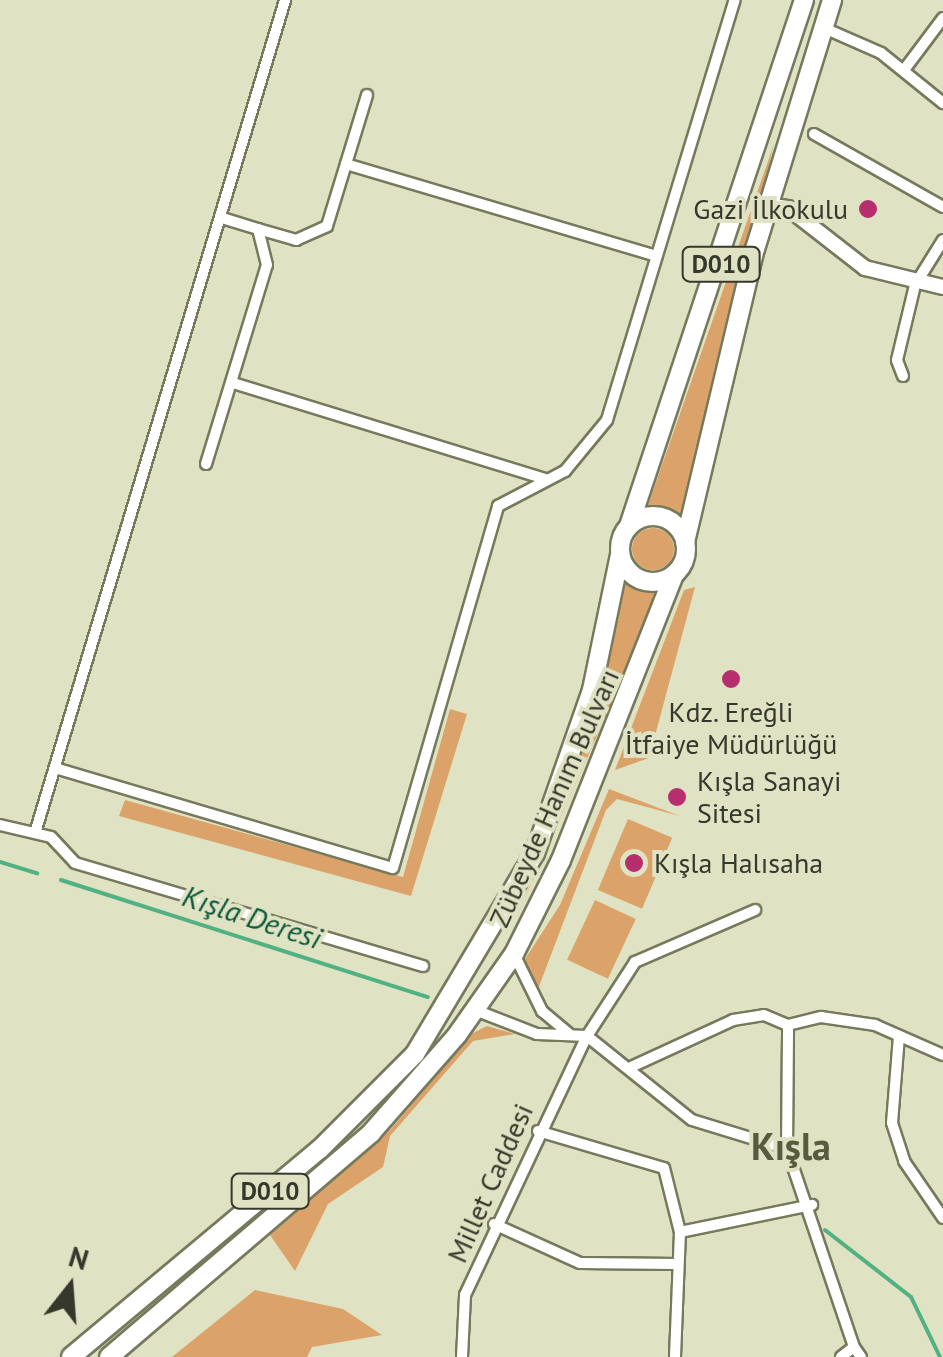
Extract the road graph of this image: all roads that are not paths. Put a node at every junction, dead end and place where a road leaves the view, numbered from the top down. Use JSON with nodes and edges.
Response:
{"nodes":[{"id":1,"x":285,"y":0,"type":"edge"},
{"id":2,"x":735,"y":0,"type":"edge"},
{"id":3,"x":804,"y":0,"type":"edge"},
{"id":4,"x":832,"y":0,"type":"edge"},
{"id":5,"x":943,"y":18,"type":"edge"},
{"id":6,"x":824,"y":28,"type":"junction"},
{"id":7,"x":904,"y":70,"type":"junction"},
{"id":8,"x":368,"y":95,"type":"dead end"},
{"id":9,"x":943,"y":104,"type":"edge"},
{"id":10,"x":814,"y":134,"type":"dead end"},
{"id":11,"x":346,"y":164,"type":"junction"},
{"id":12,"x":772,"y":206,"type":"junction"},
{"id":13,"x":943,"y":207,"type":"edge"},
{"id":14,"x":222,"y":218,"type":"junction"},
{"id":15,"x":258,"y":229,"type":"junction"},
{"id":16,"x":943,"y":240,"type":"edge"},
{"id":17,"x":657,"y":256,"type":"junction"},
{"id":18,"x":914,"y":285,"type":"junction"},
{"id":19,"x":943,"y":287,"type":"edge"},
{"id":20,"x":902,"y":376,"type":"dead end"},
{"id":21,"x":233,"y":383,"type":"junction"},
{"id":22,"x":206,"y":464,"type":"dead end"},
{"id":23,"x":545,"y":478,"type":"junction"},
{"id":24,"x":629,"y":526,"type":"junction"},
{"id":25,"x":685,"y":542,"type":"junction"},
{"id":26,"x":620,"y":555,"type":"junction"},
{"id":27,"x":674,"y":575,"type":"junction"},
{"id":28,"x":55,"y":768,"type":"junction"},
{"id":29,"x":0,"y":824,"type":"edge"},
{"id":30,"x":35,"y":833,"type":"junction"},
{"id":31,"x":755,"y":910,"type":"dead end"},
{"id":32,"x":514,"y":954,"type":"junction"},
{"id":33,"x":423,"y":966,"type":"dead end"},
{"id":34,"x":475,"y":1010,"type":"junction"},
{"id":35,"x":788,"y":1025,"type":"junction"},
{"id":36,"x":569,"y":1034,"type":"junction"},
{"id":37,"x":587,"y":1036,"type":"junction"},
{"id":38,"x":899,"y":1036,"type":"junction"},
{"id":39,"x":943,"y":1055,"type":"edge"},
{"id":40,"x":631,"y":1067,"type":"junction"},
{"id":41,"x":538,"y":1131,"type":"junction"},
{"id":42,"x":787,"y":1149,"type":"junction"},
{"id":43,"x":812,"y":1205,"type":"junction"},
{"id":44,"x":943,"y":1218,"type":"edge"},
{"id":45,"x":494,"y":1224,"type":"junction"},
{"id":46,"x":680,"y":1232,"type":"junction"},
{"id":47,"x":678,"y":1264,"type":"junction"},
{"id":48,"x":857,"y":1352,"type":"edge"},
{"id":49,"x":71,"y":1357,"type":"edge"},
{"id":50,"x":109,"y":1357,"type":"edge"},
{"id":51,"x":462,"y":1357,"type":"edge"},
{"id":52,"x":675,"y":1357,"type":"edge"},
{"id":53,"x":841,"y":1357,"type":"edge"}],
"edges":[{"from":1,"to":14,"type":"street"},
{"from":2,"to":17,"type":"street"},
{"from":3,"to":24,"type":"highway","name":"Zübeyde Hanım Bulvarı","number":"D010"},
{"from":4,"to":6,"type":"highway","name":"Zübeyde Hanım Bulvarı","number":"D010"},
{"from":5,"to":7,"type":"street"},
{"from":6,"to":7,"type":"street"},
{"from":6,"to":12,"type":"highway","name":"Zübeyde Hanım Bulvarı","number":"D010"},
{"from":7,"to":9,"type":"street"},
{"from":8,"to":11,"type":"street"},
{"from":10,"to":13,"type":"street"},
{"from":11,"to":15,"type":"street"},
{"from":11,"to":17,"type":"street"},
{"from":12,"to":18,"type":"street"},
{"from":12,"to":25,"type":"highway","name":"Zübeyde Hanım Bulvarı","number":"D010"},
{"from":14,"to":15,"type":"street"},
{"from":14,"to":28,"type":"street"},
{"from":15,"to":21,"type":"street"},
{"from":16,"to":18,"type":"street"},
{"from":17,"to":23,"type":"street"},
{"from":18,"to":19,"type":"street"},
{"from":18,"to":20,"type":"street"},
{"from":21,"to":22,"type":"street"},
{"from":21,"to":23,"type":"street"},
{"from":23,"to":28,"type":"street"},
{"from":24,"to":25,"type":"highway"},
{"from":24,"to":26,"type":"highway","name":"Zübeyde Hanım Bulvarı","number":"D010"},
{"from":25,"to":27,"type":"highway","name":"Zübeyde Hanım Bulvarı","number":"D010"},
{"from":26,"to":27,"type":"highway"},
{"from":26,"to":49,"type":"highway","name":"Zübeyde Hanım Bulvarı","number":"D010"},
{"from":27,"to":32,"type":"highway","name":"Zübeyde Hanım Bulvarı","number":"D010"},
{"from":28,"to":30,"type":"street"},
{"from":29,"to":30,"type":"street"},
{"from":30,"to":33,"type":"street"},
{"from":31,"to":37,"type":"street","name":"Millet Caddesi"},
{"from":32,"to":34,"type":"highway","name":"Zübeyde Hanım Bulvarı","number":"D010"},
{"from":32,"to":36,"type":"street"},
{"from":34,"to":36,"type":"street"},
{"from":34,"to":50,"type":"highway","name":"Zübeyde Hanım Bulvarı","number":"D010"},
{"from":35,"to":38,"type":"street"},
{"from":35,"to":40,"type":"street"},
{"from":35,"to":42,"type":"street"},
{"from":36,"to":37,"type":"street"},
{"from":37,"to":40,"type":"street"},
{"from":37,"to":41,"type":"street","name":"Millet Caddesi"},
{"from":38,"to":39,"type":"street"},
{"from":38,"to":44,"type":"street"},
{"from":40,"to":42,"type":"street"},
{"from":41,"to":45,"type":"street","name":"Millet Caddesi"},
{"from":41,"to":46,"type":"street"},
{"from":42,"to":43,"type":"street"},
{"from":43,"to":46,"type":"street"},
{"from":43,"to":48,"type":"street"},
{"from":45,"to":47,"type":"street"},
{"from":45,"to":51,"type":"street","name":"Millet Caddesi"},
{"from":46,"to":47,"type":"street"},
{"from":47,"to":52,"type":"street"},
{"from":48,"to":53,"type":"street"}]}
